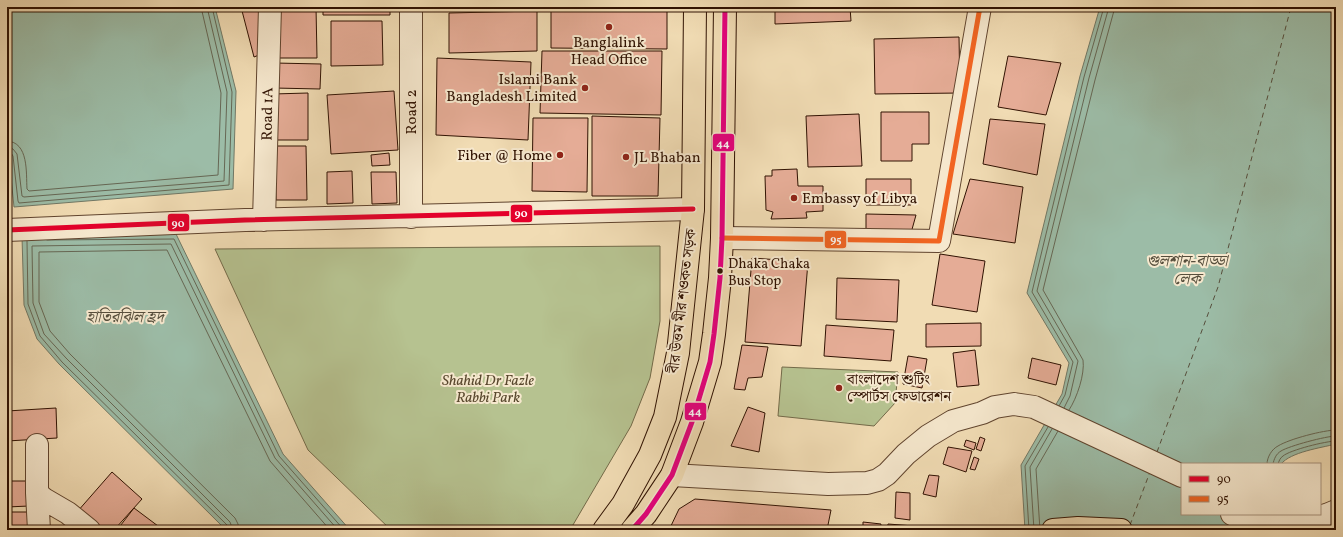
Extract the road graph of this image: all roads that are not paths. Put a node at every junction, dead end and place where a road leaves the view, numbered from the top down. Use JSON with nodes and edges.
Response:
{"nodes":[{"id":1,"x":270,"y":7,"type":"edge"},
{"id":2,"x":411,"y":7,"type":"edge"},
{"id":3,"x":695,"y":7,"type":"edge"},
{"id":4,"x":725,"y":7,"type":"edge"},
{"id":5,"x":980,"y":7,"type":"edge"},
{"id":6,"x":693,"y":209,"type":"junction"},
{"id":7,"x":411,"y":217,"type":"junction"},
{"id":8,"x":264,"y":220,"type":"junction"},
{"id":9,"x":7,"y":230,"type":"edge"},
{"id":10,"x":722,"y":238,"type":"junction"},
{"id":11,"x":1033,"y":414,"type":"junction"},
{"id":12,"x":37,"y":445,"type":"dead end"},
{"id":13,"x":672,"y":475,"type":"junction"},
{"id":14,"x":1181,"y":476,"type":"edge"},
{"id":15,"x":1181,"y":490,"type":"edge"},
{"id":16,"x":37,"y":493,"type":"junction"},
{"id":17,"x":1336,"y":511,"type":"edge"},
{"id":18,"x":1236,"y":515,"type":"edge"},
{"id":19,"x":1270,"y":523,"type":"edge"},
{"id":20,"x":39,"y":530,"type":"edge"},
{"id":21,"x":89,"y":530,"type":"edge"},
{"id":22,"x":604,"y":530,"type":"edge"},
{"id":23,"x":632,"y":530,"type":"edge"},
{"id":24,"x":1053,"y":530,"type":"edge"},
{"id":25,"x":1121,"y":530,"type":"edge"}],
"edges":[{"from":1,"to":8,"type":"street","name":"Road 1A"},
{"from":2,"to":7,"type":"street","name":"Road 2"},
{"from":3,"to":6,"type":"main road","name":"বীর উত্তম মীর শওকত সড়ক"},
{"from":4,"to":10,"type":"main road"},
{"from":5,"to":10,"type":"street"},
{"from":6,"to":7,"type":"street"},
{"from":6,"to":22,"type":"main road","name":"বীর উত্তম মীর শওকত সড়ক"},
{"from":7,"to":8,"type":"street"},
{"from":8,"to":9,"type":"street"},
{"from":10,"to":13,"type":"main road"},
{"from":11,"to":13,"type":"street"},
{"from":11,"to":14,"type":"street"},
{"from":11,"to":15,"type":"street"},
{"from":12,"to":16,"type":"street"},
{"from":13,"to":23,"type":"main road"},
{"from":16,"to":20,"type":"street"},
{"from":16,"to":21,"type":"street"},
{"from":17,"to":19,"type":"street"},
{"from":18,"to":19,"type":"street"},
{"from":24,"to":25,"type":"main road"}]}
